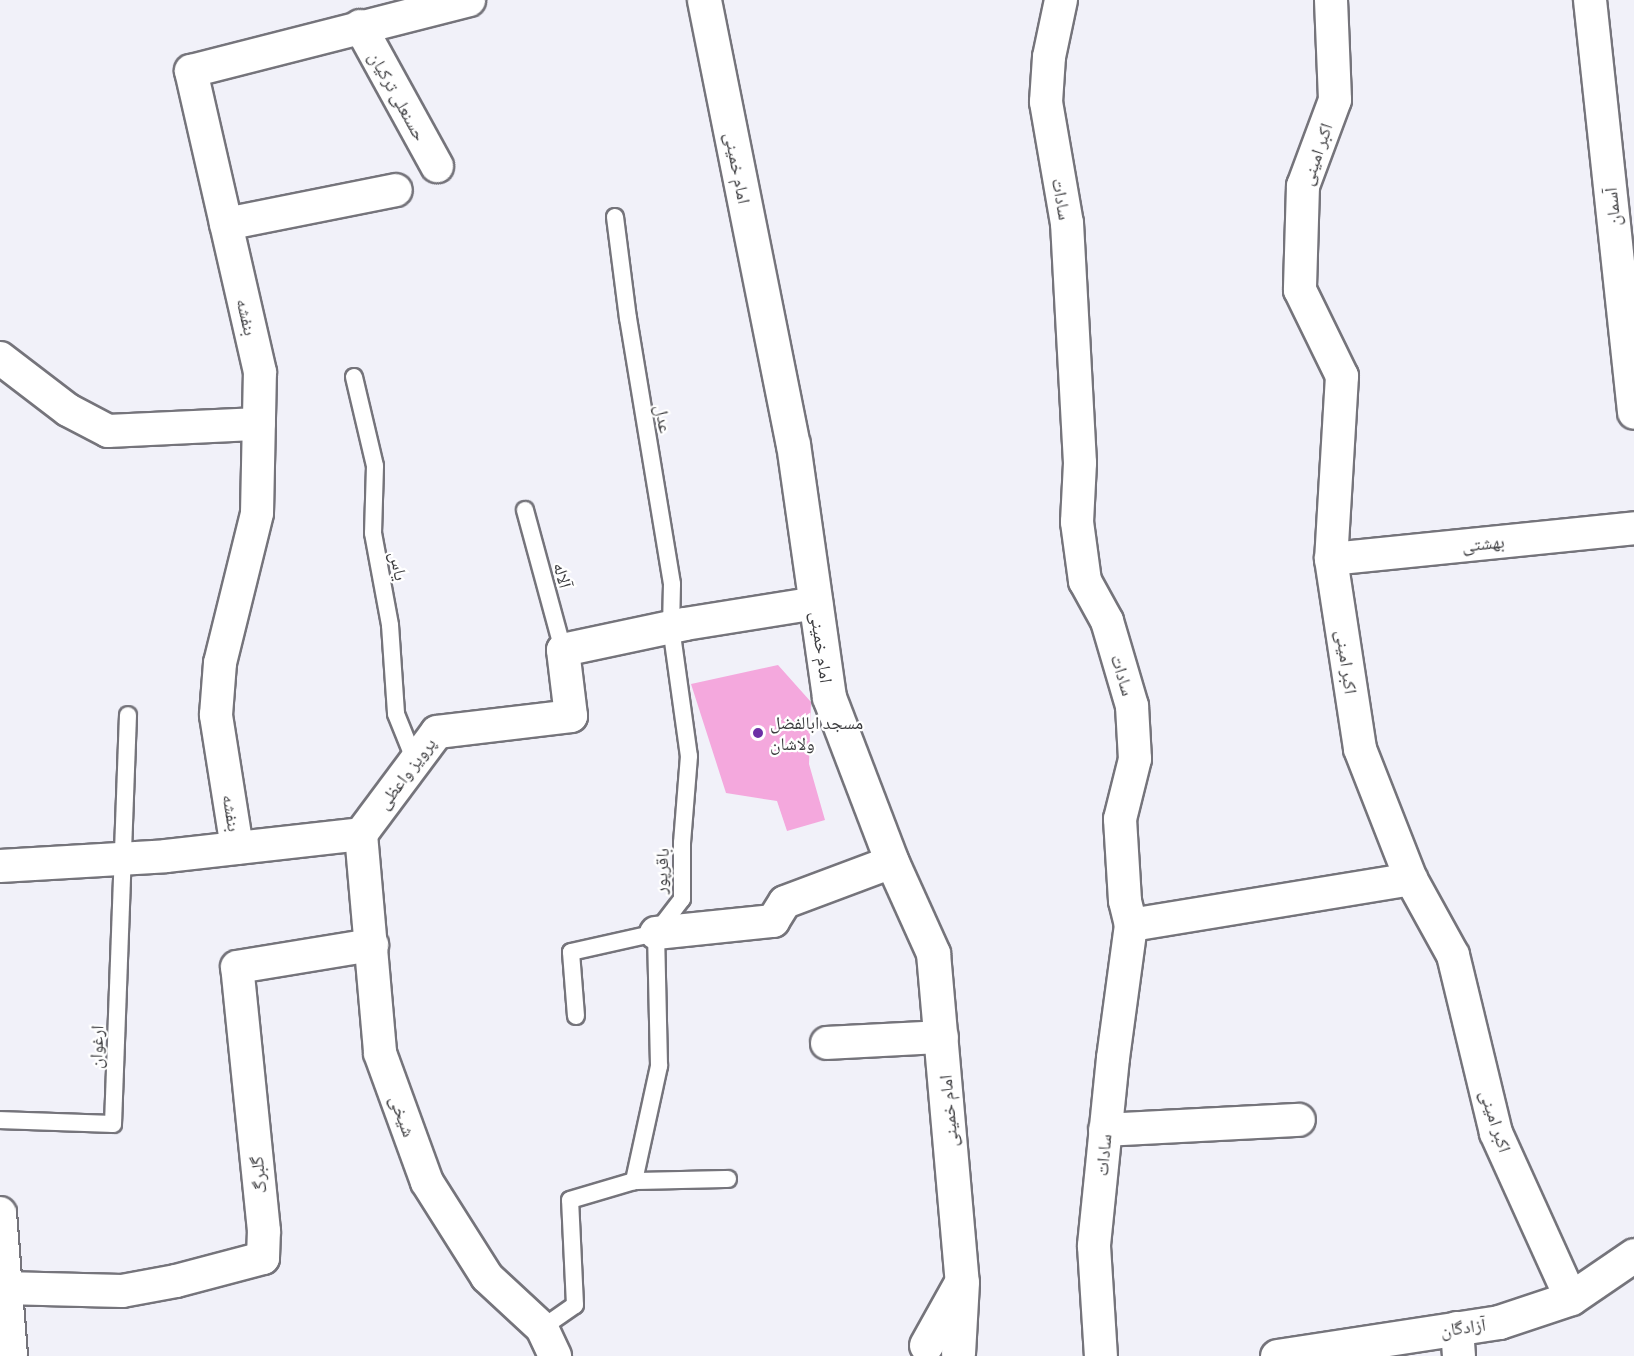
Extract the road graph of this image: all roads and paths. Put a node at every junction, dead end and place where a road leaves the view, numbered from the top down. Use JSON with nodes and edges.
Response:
{"nodes":[{"id":1,"x":469,"y":0,"type":"edge"},
{"id":2,"x":704,"y":0,"type":"edge"},
{"id":3,"x":1061,"y":0,"type":"edge"},
{"id":4,"x":1331,"y":0,"type":"edge"},
{"id":5,"x":1590,"y":0,"type":"edge"},
{"id":6,"x":360,"y":26,"type":"junction"},
{"id":7,"x":437,"y":166,"type":"dead end"},
{"id":8,"x":396,"y":190,"type":"dead end"},
{"id":9,"x":615,"y":217,"type":"dead end"},
{"id":10,"x":226,"y":224,"type":"junction"},
{"id":11,"x":0,"y":358,"type":"edge"},
{"id":12,"x":354,"y":376,"type":"dead end"},
{"id":13,"x":1634,"y":413,"type":"edge"},
{"id":14,"x":259,"y":424,"type":"junction"},
{"id":15,"x":525,"y":510,"type":"dead end"},
{"id":16,"x":1634,"y":528,"type":"edge"},
{"id":17,"x":1331,"y":559,"type":"junction"},
{"id":18,"x":816,"y":603,"type":"junction"},
{"id":19,"x":671,"y":627,"type":"junction"},
{"id":20,"x":563,"y":650,"type":"junction"},
{"id":21,"x":128,"y":716,"type":"dead end"},
{"id":22,"x":415,"y":761,"type":"junction"},
{"id":23,"x":361,"y":834,"type":"junction"},
{"id":24,"x":237,"y":848,"type":"junction"},
{"id":25,"x":122,"y":858,"type":"junction"},
{"id":26,"x":892,"y":862,"type":"junction"},
{"id":27,"x":0,"y":866,"type":"edge"},
{"id":28,"x":1411,"y":879,"type":"junction"},
{"id":29,"x":1131,"y":925,"type":"junction"},
{"id":30,"x":657,"y":933,"type":"junction"},
{"id":31,"x":372,"y":945,"type":"junction"},
{"id":32,"x":576,"y":1016,"type":"dead end"},
{"id":33,"x":942,"y":1038,"type":"junction"},
{"id":34,"x":827,"y":1043,"type":"dead end"},
{"id":35,"x":0,"y":1120,"type":"edge"},
{"id":36,"x":1299,"y":1120,"type":"dead end"},
{"id":37,"x":1105,"y":1130,"type":"junction"},
{"id":38,"x":728,"y":1179,"type":"dead end"},
{"id":39,"x":634,"y":1181,"type":"junction"},
{"id":40,"x":0,"y":1214,"type":"edge"},
{"id":41,"x":1634,"y":1255,"type":"edge"},
{"id":42,"x":962,"y":1282,"type":"junction"},
{"id":43,"x":4,"y":1288,"type":"junction"},
{"id":44,"x":1571,"y":1298,"type":"junction"},
{"id":45,"x":542,"y":1328,"type":"junction"},
{"id":46,"x":1458,"y":1342,"type":"edge"},
{"id":47,"x":917,"y":1350,"type":"edge"},
{"id":48,"x":959,"y":1354,"type":"edge"},
{"id":49,"x":11,"y":1356,"type":"edge"},
{"id":50,"x":555,"y":1356,"type":"edge"},
{"id":51,"x":1101,"y":1356,"type":"edge"},
{"id":52,"x":1277,"y":1356,"type":"edge"}],
"edges":[{"from":1,"to":6,"type":"street","name":"بنفشه"},
{"from":2,"to":18,"type":"street","name":"امام خمینی"},
{"from":3,"to":29,"type":"street","name":"سادات"},
{"from":4,"to":17,"type":"street","name":"اکبر امينی"},
{"from":5,"to":13,"type":"street","name":"آسمان"},
{"from":6,"to":7,"type":"street","name":"حسنعلی ترکیان"},
{"from":6,"to":10,"type":"street","name":"بنفشه"},
{"from":8,"to":10,"type":"street"},
{"from":9,"to":19,"type":"lane","name":"عدل"},
{"from":10,"to":14,"type":"street","name":"بنفشه"},
{"from":11,"to":14,"type":"street"},
{"from":12,"to":22,"type":"lane","name":"یاس"},
{"from":14,"to":24,"type":"street","name":"بنفشه"},
{"from":15,"to":20,"type":"lane","name":"آلاله"},
{"from":16,"to":17,"type":"street","name":"بهشتی"},
{"from":17,"to":28,"type":"street","name":"اکبر امينی"},
{"from":18,"to":19,"type":"street"},
{"from":18,"to":26,"type":"street","name":"امام خمینی"},
{"from":19,"to":20,"type":"street"},
{"from":19,"to":30,"type":"lane","name":"باقرپور"},
{"from":20,"to":22,"type":"street","name":"پرویز واعظی"},
{"from":21,"to":25,"type":"lane"},
{"from":22,"to":23,"type":"street","name":"پرویز واعظی"},
{"from":23,"to":24,"type":"street"},
{"from":23,"to":31,"type":"street","name":"شیخی"},
{"from":24,"to":25,"type":"street"},
{"from":25,"to":27,"type":"street"},
{"from":25,"to":35,"type":"lane","name":"ارغوان"},
{"from":26,"to":30,"type":"street"},
{"from":26,"to":33,"type":"street","name":"امام خمینی"},
{"from":28,"to":29,"type":"street"},
{"from":28,"to":44,"type":"street","name":"اکبر امينی"},
{"from":29,"to":37,"type":"street","name":"سادات"},
{"from":30,"to":32,"type":"lane"},
{"from":30,"to":39,"type":"lane"},
{"from":31,"to":43,"type":"street","name":"گلبرگ"},
{"from":31,"to":45,"type":"street","name":"شیخی"},
{"from":33,"to":34,"type":"street"},
{"from":33,"to":42,"type":"street","name":"امام خمینی"},
{"from":36,"to":37,"type":"street"},
{"from":37,"to":51,"type":"street","name":"سادات"},
{"from":38,"to":39,"type":"lane"},
{"from":39,"to":45,"type":"lane"},
{"from":40,"to":43,"type":"street"},
{"from":41,"to":44,"type":"street","name":"آزادگان"},
{"from":42,"to":47,"type":"street"},
{"from":42,"to":48,"type":"street","name":"امام خمینی"},
{"from":43,"to":49,"type":"street"},
{"from":44,"to":46,"type":"street","name":"آزادگان"},
{"from":45,"to":50,"type":"street","name":"شیخی"},
{"from":46,"to":52,"type":"street","name":"آزادگان"},
{"from":47,"to":48,"type":"street"}]}
